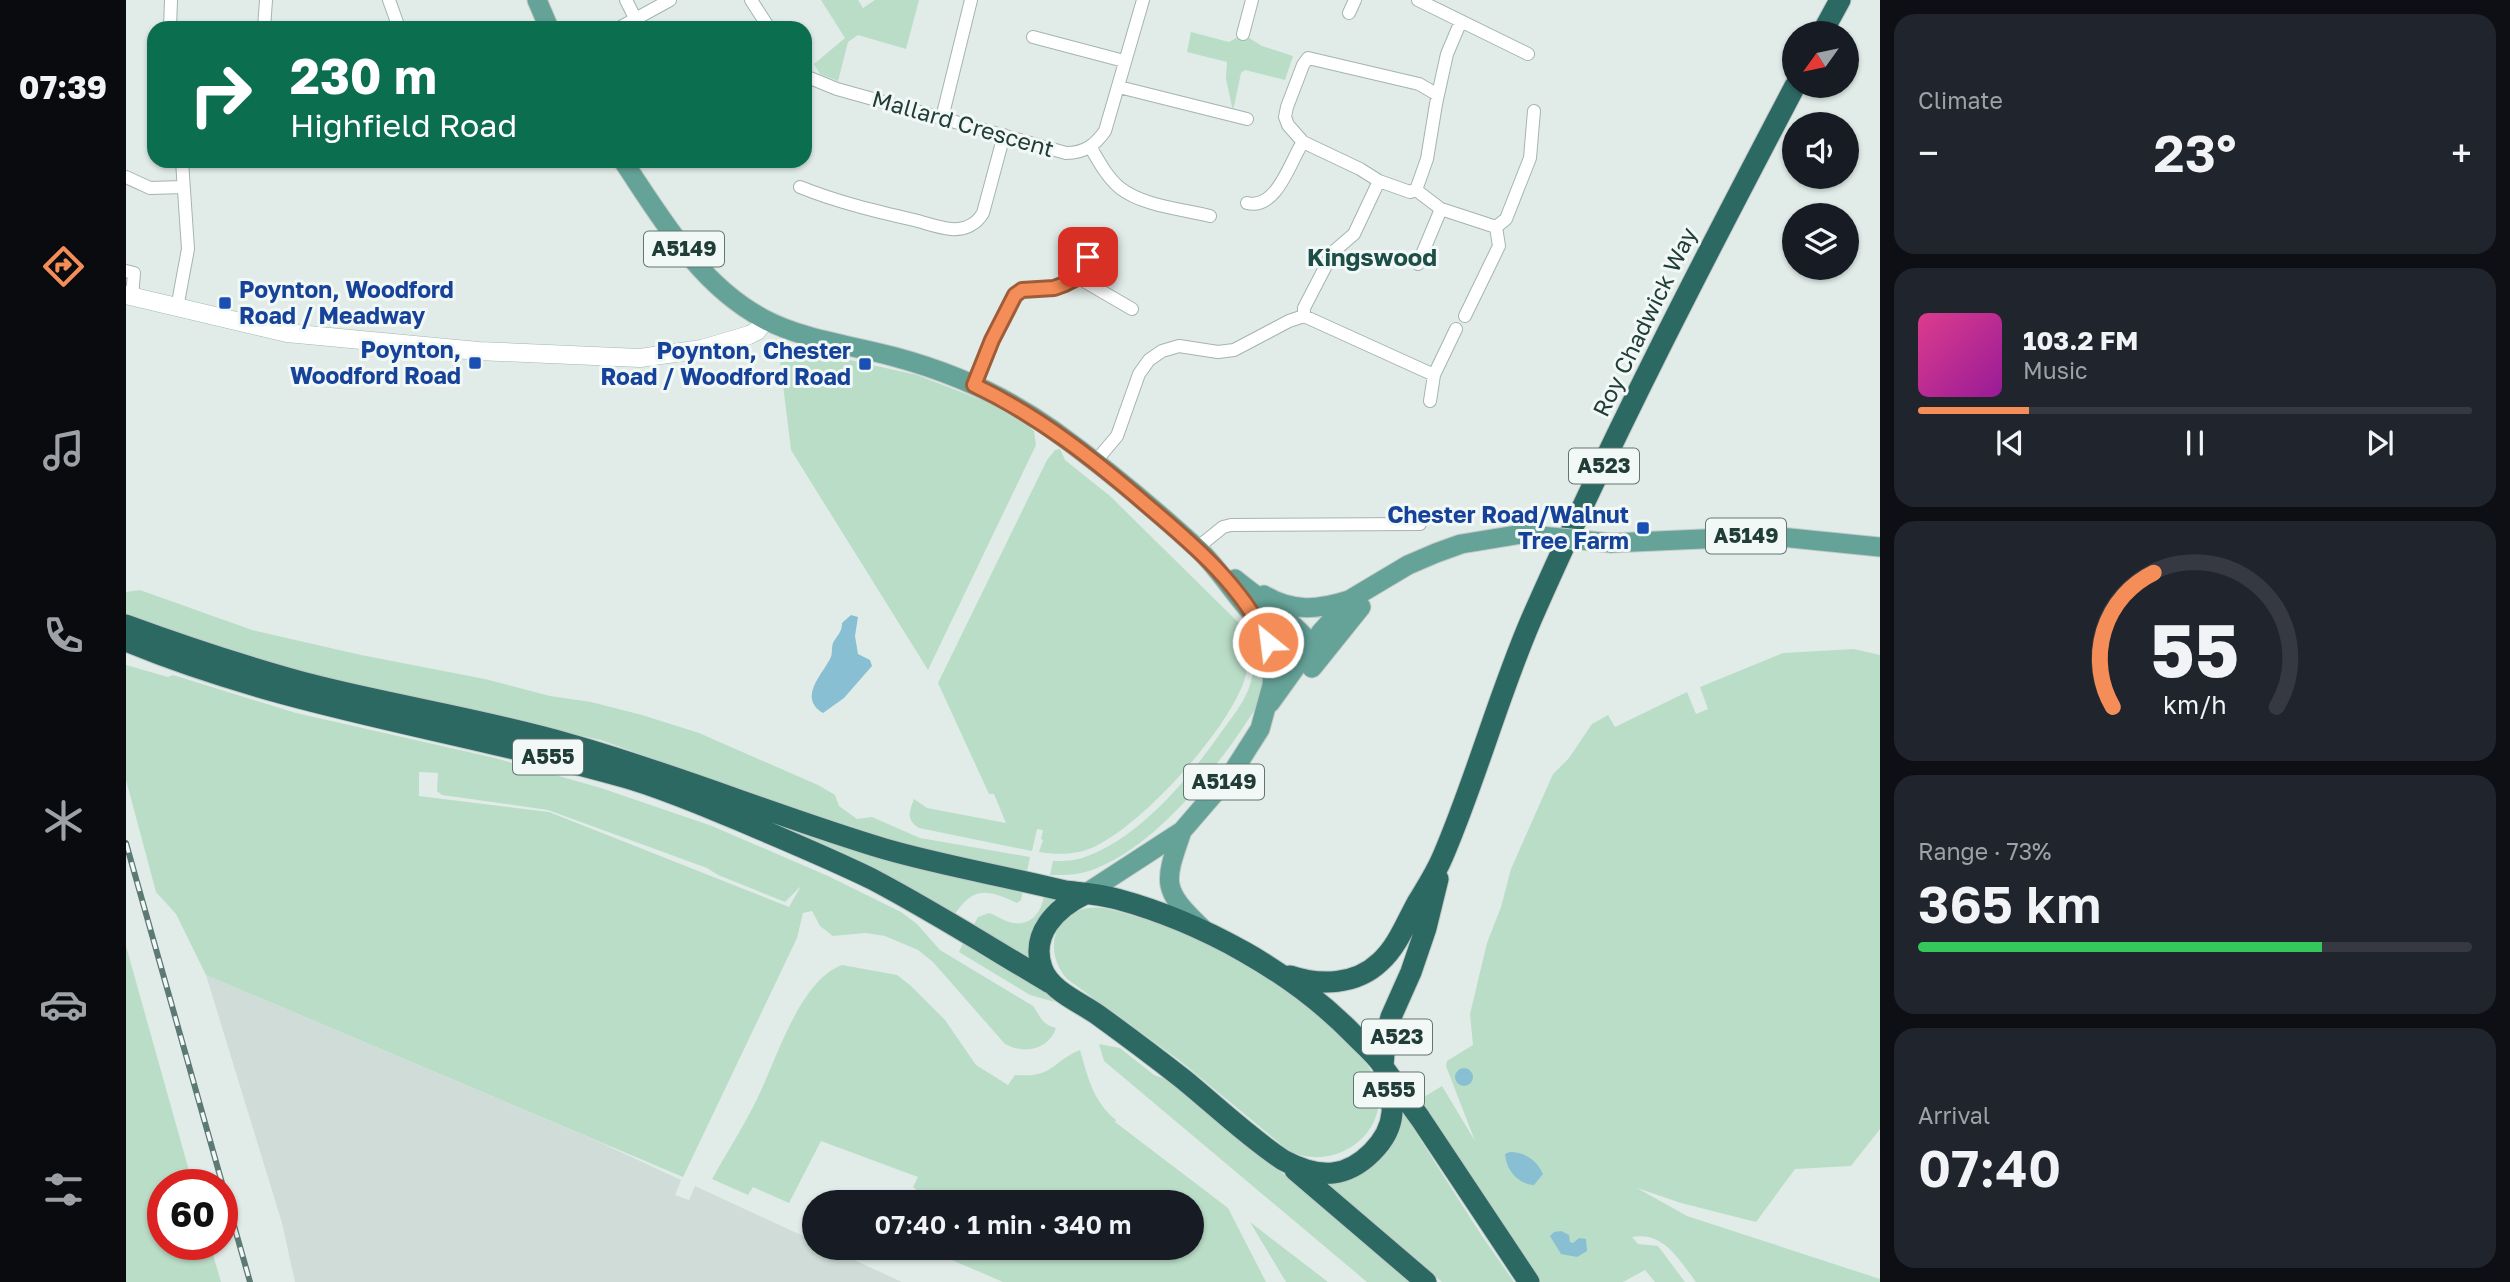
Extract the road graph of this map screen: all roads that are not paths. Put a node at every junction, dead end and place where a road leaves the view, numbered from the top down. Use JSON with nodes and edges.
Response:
{"nodes":[{"id":1,"x":171,"y":0,"type":"edge"},
{"id":2,"x":266,"y":0,"type":"edge"},
{"id":3,"x":389,"y":0,"type":"edge"},
{"id":4,"x":537,"y":0,"type":"edge"},
{"id":5,"x":626,"y":0,"type":"edge"},
{"id":6,"x":670,"y":0,"type":"edge"},
{"id":7,"x":751,"y":0,"type":"edge"},
{"id":8,"x":971,"y":0,"type":"edge"},
{"id":9,"x":1143,"y":0,"type":"edge"},
{"id":10,"x":1252,"y":0,"type":"edge"},
{"id":11,"x":1355,"y":0,"type":"edge"},
{"id":12,"x":1418,"y":0,"type":"edge"},
{"id":13,"x":1840,"y":0,"type":"edge"},
{"id":14,"x":1349,"y":13,"type":"dead end"},
{"id":15,"x":635,"y":18,"type":"junction"},
{"id":16,"x":170,"y":21,"type":"edge"},
{"id":17,"x":264,"y":21,"type":"edge"},
{"id":18,"x":396,"y":21,"type":"edge"},
{"id":19,"x":546,"y":21,"type":"edge"},
{"id":20,"x":630,"y":21,"type":"edge"},
{"id":21,"x":764,"y":21,"type":"edge"},
{"id":22,"x":1461,"y":21,"type":"junction"},
{"id":23,"x":1829,"y":21,"type":"edge"},
{"id":24,"x":1243,"y":34,"type":"dead end"},
{"id":25,"x":1033,"y":37,"type":"dead end"},
{"id":26,"x":1528,"y":54,"type":"dead end"},
{"id":27,"x":1124,"y":61,"type":"junction"},
{"id":28,"x":812,"y":79,"type":"edge"},
{"id":29,"x":1119,"y":88,"type":"junction"},
{"id":30,"x":1438,"y":95,"type":"junction"},
{"id":31,"x":1789,"y":98,"type":"edge"},
{"id":32,"x":1534,"y":111,"type":"dead end"},
{"id":33,"x":942,"y":118,"type":"junction"},
{"id":34,"x":1247,"y":119,"type":"dead end"},
{"id":35,"x":1004,"y":135,"type":"junction"},
{"id":36,"x":1303,"y":142,"type":"junction"},
{"id":37,"x":1091,"y":148,"type":"junction"},
{"id":38,"x":182,"y":168,"type":"edge"},
{"id":39,"x":628,"y":168,"type":"edge"},
{"id":40,"x":126,"y":177,"type":"edge"},
{"id":41,"x":1379,"y":181,"type":"junction"},
{"id":42,"x":183,"y":187,"type":"junction"},
{"id":43,"x":800,"y":187,"type":"dead end"},
{"id":44,"x":1416,"y":190,"type":"junction"},
{"id":45,"x":1247,"y":203,"type":"dead end"},
{"id":46,"x":1441,"y":209,"type":"junction"},
{"id":47,"x":1210,"y":216,"type":"dead end"},
{"id":48,"x":1496,"y":227,"type":"junction"},
{"id":49,"x":1099,"y":236,"type":"dead end"},
{"id":50,"x":1418,"y":264,"type":"dead end"},
{"id":51,"x":126,"y":271,"type":"edge"},
{"id":52,"x":1077,"y":278,"type":"junction"},
{"id":53,"x":129,"y":296,"type":"edge"},
{"id":54,"x":177,"y":308,"type":"junction"},
{"id":55,"x":1132,"y":309,"type":"dead end"},
{"id":56,"x":1304,"y":316,"type":"junction"},
{"id":57,"x":1465,"y":316,"type":"dead end"},
{"id":58,"x":765,"y":320,"type":"junction"},
{"id":59,"x":1456,"y":330,"type":"dead end"},
{"id":60,"x":1434,"y":375,"type":"junction"},
{"id":61,"x":974,"y":385,"type":"junction"},
{"id":62,"x":1430,"y":401,"type":"dead end"},
{"id":63,"x":1095,"y":462,"type":"junction"},
{"id":64,"x":1420,"y":524,"type":"dead end"},
{"id":65,"x":1880,"y":547,"type":"edge"},
{"id":66,"x":1202,"y":553,"type":"junction"},
{"id":67,"x":1236,"y":579,"type":"junction"},
{"id":68,"x":1379,"y":584,"type":"junction"},
{"id":69,"x":1351,"y":599,"type":"junction"},
{"id":70,"x":1255,"y":618,"type":"junction"},
{"id":71,"x":126,"y":625,"type":"edge"},
{"id":72,"x":126,"y":641,"type":"edge"},
{"id":73,"x":1311,"y":653,"type":"junction"},
{"id":74,"x":1262,"y":719,"type":"junction"},
{"id":75,"x":1182,"y":831,"type":"junction"},
{"id":76,"x":1442,"y":858,"type":"junction"},
{"id":77,"x":1085,"y":894,"type":"junction"},
{"id":78,"x":1210,"y":935,"type":"junction"},
{"id":79,"x":1278,"y":972,"type":"junction"},
{"id":80,"x":1411,"y":972,"type":"junction"},
{"id":81,"x":1050,"y":983,"type":"junction"},
{"id":82,"x":1383,"y":1067,"type":"junction"},
{"id":83,"x":1409,"y":1102,"type":"junction"},
{"id":84,"x":1283,"y":1160,"type":"junction"},
{"id":85,"x":1426,"y":1282,"type":"edge"},
{"id":86,"x":1529,"y":1282,"type":"edge"}],
"edges":[{"from":1,"to":16,"type":"street"},
{"from":2,"to":17,"type":"street"},
{"from":3,"to":18,"type":"street"},
{"from":4,"to":19,"type":"main road"},
{"from":5,"to":15,"type":"street"},
{"from":6,"to":15,"type":"street"},
{"from":7,"to":21,"type":"street"},
{"from":8,"to":33,"type":"street"},
{"from":9,"to":27,"type":"street"},
{"from":10,"to":24,"type":"street"},
{"from":11,"to":14,"type":"street"},
{"from":12,"to":22,"type":"street"},
{"from":13,"to":23,"type":"highway"},
{"from":15,"to":20,"type":"street"},
{"from":22,"to":26,"type":"street"},
{"from":22,"to":30,"type":"street"},
{"from":25,"to":27,"type":"street"},
{"from":27,"to":29,"type":"street"},
{"from":28,"to":33,"type":"street","name":"Mallard Crescent"},
{"from":29,"to":34,"type":"street"},
{"from":29,"to":37,"type":"street"},
{"from":30,"to":36,"type":"street"},
{"from":30,"to":44,"type":"street"},
{"from":31,"to":76,"type":"highway","name":"Roy Chadwick Way","number":"A523"},
{"from":32,"to":48,"type":"street"},
{"from":33,"to":35,"type":"street","name":"Mallard Crescent"},
{"from":35,"to":37,"type":"street","name":"Mallard Crescent"},
{"from":35,"to":43,"type":"street"},
{"from":36,"to":41,"type":"street"},
{"from":36,"to":45,"type":"street"},
{"from":37,"to":47,"type":"street"},
{"from":38,"to":42,"type":"street"},
{"from":39,"to":58,"type":"main road","number":"A5149"},
{"from":40,"to":42,"type":"street"},
{"from":41,"to":44,"type":"street"},
{"from":41,"to":56,"type":"street"},
{"from":42,"to":54,"type":"street"},
{"from":44,"to":46,"type":"street"},
{"from":46,"to":48,"type":"street"},
{"from":46,"to":50,"type":"street"},
{"from":48,"to":57,"type":"street"},
{"from":49,"to":52,"type":"street"},
{"from":51,"to":53,"type":"street"},
{"from":52,"to":55,"type":"street"},
{"from":52,"to":61,"type":"street"},
{"from":53,"to":54,"type":"street"},
{"from":54,"to":58,"type":"street"},
{"from":56,"to":60,"type":"street"},
{"from":56,"to":63,"type":"street"},
{"from":58,"to":61,"type":"main road","number":"A5149"},
{"from":59,"to":60,"type":"street"},
{"from":60,"to":62,"type":"street"},
{"from":61,"to":63,"type":"main road","number":"A5149"},
{"from":63,"to":66,"type":"main road","number":"A5149"},
{"from":64,"to":66,"type":"street"},
{"from":65,"to":68,"type":"main road","number":"A5149","bridge":true},
{"from":66,"to":67,"type":"main road","number":"A5149"},
{"from":66,"to":70,"type":"main road","number":"A5149"},
{"from":67,"to":69,"type":"main road"},
{"from":67,"to":73,"type":"main road","number":"A5149"},
{"from":68,"to":69,"type":"main road","number":"A5149"},
{"from":68,"to":73,"type":"main road"},
{"from":69,"to":73,"type":"main road","number":"A5149"},
{"from":70,"to":73,"type":"main road","number":"A5149"},
{"from":70,"to":74,"type":"main road"},
{"from":71,"to":77,"type":"highway","number":"A555"},
{"from":72,"to":81,"type":"highway","number":"A555"},
{"from":73,"to":74,"type":"main road","number":"A5149"},
{"from":74,"to":75,"type":"main road","number":"A5149"},
{"from":75,"to":77,"type":"main road","number":"A5149"},
{"from":75,"to":78,"type":"main road","number":"A5149"},
{"from":76,"to":79,"type":"highway","name":"Roy Chadwick Way","number":"A523"},
{"from":76,"to":80,"type":"highway","name":"Roy Chadwick Way","number":"A523"},
{"from":77,"to":78,"type":"highway","number":"A555"},
{"from":77,"to":81,"type":"highway"},
{"from":78,"to":79,"type":"highway","number":"A555"},
{"from":79,"to":82,"type":"highway","number":"A555"},
{"from":80,"to":82,"type":"highway","name":"Roy Chadwick Way","number":"A523"},
{"from":80,"to":83,"type":"highway","name":"Roy Chadwick Way","number":"A523"},
{"from":81,"to":84,"type":"highway","number":"A555"},
{"from":82,"to":83,"type":"highway","number":"A555"},
{"from":82,"to":84,"type":"highway","number":"A555"},
{"from":83,"to":86,"type":"highway","number":"A555"},
{"from":84,"to":85,"type":"highway","number":"A555"}]}
